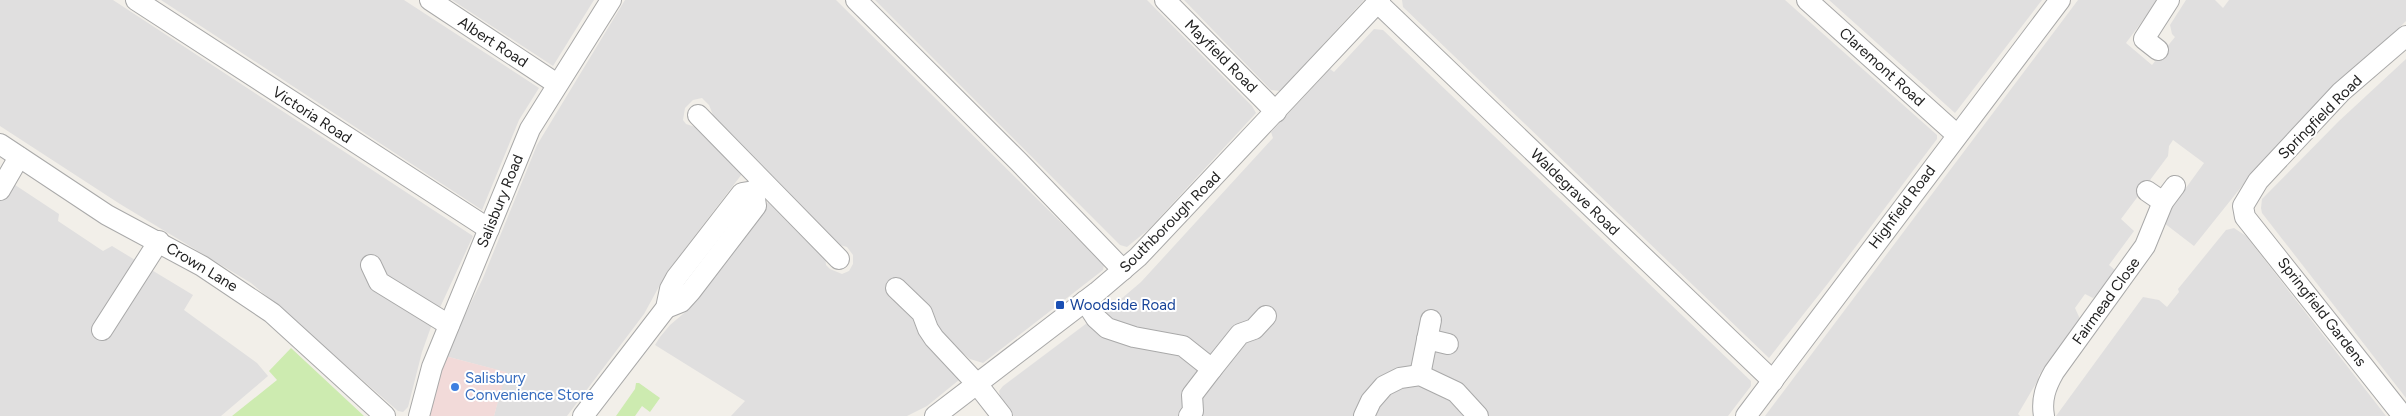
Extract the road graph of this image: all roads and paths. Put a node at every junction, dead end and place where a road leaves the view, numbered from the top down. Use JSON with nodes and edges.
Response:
{"nodes":[{"id":1,"x":136,"y":0,"type":"edge"},
{"id":2,"x":430,"y":0,"type":"edge"},
{"id":3,"x":610,"y":0,"type":"edge"},
{"id":4,"x":856,"y":0,"type":"edge"},
{"id":5,"x":1165,"y":0,"type":"edge"},
{"id":6,"x":1807,"y":0,"type":"edge"},
{"id":7,"x":2060,"y":0,"type":"edge"},
{"id":8,"x":2169,"y":0,"type":"edge"},
{"id":9,"x":1379,"y":2,"type":"edge"},
{"id":10,"x":2406,"y":36,"type":"edge"},
{"id":11,"x":2158,"y":50,"type":"dead end"},
{"id":12,"x":557,"y":84,"type":"junction"},
{"id":13,"x":1276,"y":112,"type":"junction"},
{"id":14,"x":698,"y":114,"type":"dead end"},
{"id":15,"x":1957,"y":134,"type":"junction"},
{"id":16,"x":0,"y":144,"type":"edge"},
{"id":17,"x":19,"y":157,"type":"junction"},
{"id":18,"x":758,"y":186,"type":"junction"},
{"id":19,"x":0,"y":190,"type":"edge"},
{"id":20,"x":2162,"y":193,"type":"dead end"},
{"id":21,"x":2243,"y":206,"type":"joint"},
{"id":22,"x":489,"y":229,"type":"junction"},
{"id":23,"x":159,"y":242,"type":"junction"},
{"id":24,"x":840,"y":259,"type":"dead end"},
{"id":25,"x":372,"y":266,"type":"dead end"},
{"id":26,"x":1123,"y":270,"type":"junction"},
{"id":27,"x":896,"y":288,"type":"dead end"},
{"id":28,"x":1085,"y":301,"type":"junction"},
{"id":29,"x":1266,"y":316,"type":"dead end"},
{"id":30,"x":449,"y":325,"type":"junction"},
{"id":31,"x":102,"y":330,"type":"dead end"},
{"id":32,"x":1448,"y":344,"type":"dead end"},
{"id":33,"x":1212,"y":369,"type":"junction"},
{"id":34,"x":1420,"y":375,"type":"junction"},
{"id":35,"x":1773,"y":380,"type":"junction"},
{"id":36,"x":977,"y":384,"type":"junction"},
{"id":37,"x":1368,"y":414,"type":"edge"},
{"id":38,"x":384,"y":416,"type":"edge"},
{"id":39,"x":419,"y":416,"type":"edge"},
{"id":40,"x":583,"y":416,"type":"edge"},
{"id":41,"x":935,"y":416,"type":"edge"},
{"id":42,"x":1002,"y":416,"type":"edge"},
{"id":43,"x":1189,"y":416,"type":"edge"},
{"id":44,"x":1478,"y":416,"type":"edge"},
{"id":45,"x":1746,"y":416,"type":"edge"},
{"id":46,"x":2044,"y":416,"type":"edge"},
{"id":47,"x":2404,"y":416,"type":"edge"}],
"edges":[{"from":1,"to":22,"type":"street","name":"Victoria Road"},
{"from":2,"to":12,"type":"street","name":"Albert Road"},
{"from":3,"to":12,"type":"street","name":"Salisbury Road"},
{"from":4,"to":26,"type":"street"},
{"from":5,"to":13,"type":"street","name":"Mayfield Road"},
{"from":6,"to":15,"type":"street","name":"Claremont Road"},
{"from":7,"to":15,"type":"street","name":"Highfield Road"},
{"from":8,"to":11,"type":"street"},
{"from":9,"to":13,"type":"street","name":"Southborough Road"},
{"from":9,"to":35,"type":"street","name":"Waldegrave Road"},
{"from":10,"to":21,"type":"street","name":"Springfield Road"},
{"from":12,"to":22,"type":"street","name":"Salisbury Road"},
{"from":13,"to":26,"type":"street","name":"Southborough Road"},
{"from":14,"to":18,"type":"street"},
{"from":15,"to":35,"type":"street","name":"Highfield Road"},
{"from":16,"to":17,"type":"street","name":"Crown Lane"},
{"from":17,"to":19,"type":"street"},
{"from":17,"to":23,"type":"street","name":"Crown Lane"},
{"from":18,"to":24,"type":"street"},
{"from":18,"to":40,"type":"street"},
{"from":20,"to":46,"type":"street","name":"Fairmead Close"},
{"from":21,"to":47,"type":"street","name":"Springfield Gardens"},
{"from":22,"to":30,"type":"street","name":"Salisbury Road"},
{"from":23,"to":31,"type":"street"},
{"from":23,"to":38,"type":"street","name":"Crown Lane"},
{"from":25,"to":30,"type":"street"},
{"from":26,"to":28,"type":"street","name":"Southborough Road"},
{"from":27,"to":36,"type":"street"},
{"from":28,"to":33,"type":"street"},
{"from":28,"to":36,"type":"street","name":"Southborough Road"},
{"from":29,"to":33,"type":"street"},
{"from":30,"to":39,"type":"street","name":"Salisbury Road"},
{"from":32,"to":34,"type":"street"},
{"from":33,"to":43,"type":"street"},
{"from":34,"to":37,"type":"street"},
{"from":34,"to":44,"type":"street"},
{"from":35,"to":45,"type":"street","name":"Highfield Road"},
{"from":36,"to":41,"type":"street","name":"Southborough Road"},
{"from":36,"to":42,"type":"street"}]}
